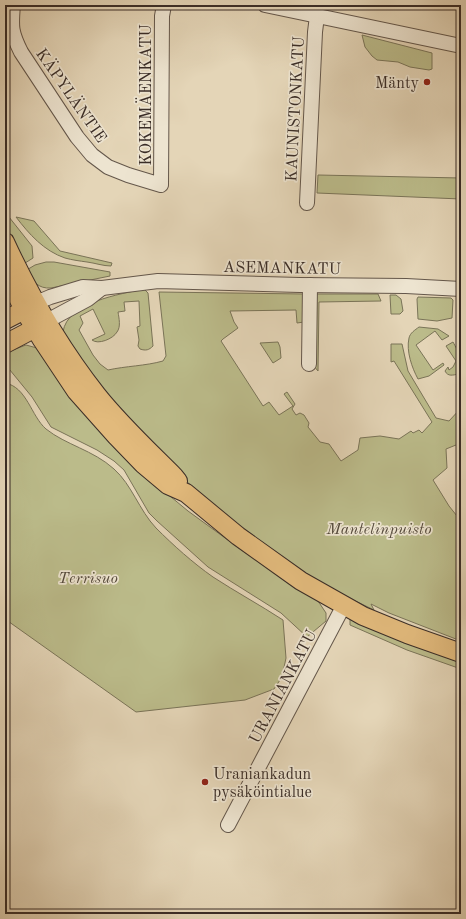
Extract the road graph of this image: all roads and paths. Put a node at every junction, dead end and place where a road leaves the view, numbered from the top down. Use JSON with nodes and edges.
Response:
{"nodes":[{"id":1,"x":13,"y":5,"type":"edge"},
{"id":2,"x":164,"y":5,"type":"edge"},
{"id":3,"x":265,"y":5,"type":"edge"},
{"id":4,"x":317,"y":16,"type":"junction"},
{"id":5,"x":461,"y":46,"type":"edge"},
{"id":6,"x":161,"y":185,"type":"joint"},
{"id":7,"x":307,"y":203,"type":"dead end"},
{"id":8,"x":5,"y":242,"type":"edge"},
{"id":9,"x":5,"y":272,"type":"edge"},
{"id":10,"x":310,"y":286,"type":"junction"},
{"id":11,"x":102,"y":288,"type":"junction"},
{"id":12,"x":461,"y":289,"type":"edge"},
{"id":13,"x":30,"y":307,"type":"junction"},
{"id":14,"x":5,"y":320,"type":"edge"},
{"id":15,"x":41,"y":325,"type":"junction"},
{"id":16,"x":5,"y":344,"type":"edge"},
{"id":17,"x":309,"y":364,"type":"dead end"},
{"id":18,"x":344,"y":605,"type":"junction"},
{"id":19,"x":461,"y":653,"type":"edge"},
{"id":20,"x":228,"y":825,"type":"dead end"}],
"edges":[{"from":1,"to":6,"type":"street","name":"KÄPYLÄNTIE"},
{"from":2,"to":6,"type":"street","name":"KOKEMÄENKATU"},
{"from":3,"to":4,"type":"street"},
{"from":4,"to":5,"type":"street"},
{"from":4,"to":7,"type":"street","name":"KAUNISTONKATU"},
{"from":8,"to":13,"type":"main road"},
{"from":9,"to":13,"type":"main road"},
{"from":10,"to":11,"type":"street","name":"ASEMANKATU"},
{"from":10,"to":12,"type":"street","name":"ASEMANKATU"},
{"from":10,"to":17,"type":"street"},
{"from":11,"to":13,"type":"street","name":"ASEMANKATU"},
{"from":11,"to":15,"type":"street","name":"ASEMANKATU"},
{"from":13,"to":14,"type":"main road"},
{"from":13,"to":15,"type":"main road"},
{"from":15,"to":16,"type":"main road"},
{"from":15,"to":18,"type":"main road"},
{"from":18,"to":19,"type":"main road"},
{"from":18,"to":20,"type":"street","name":"URANIANKATU"}]}
